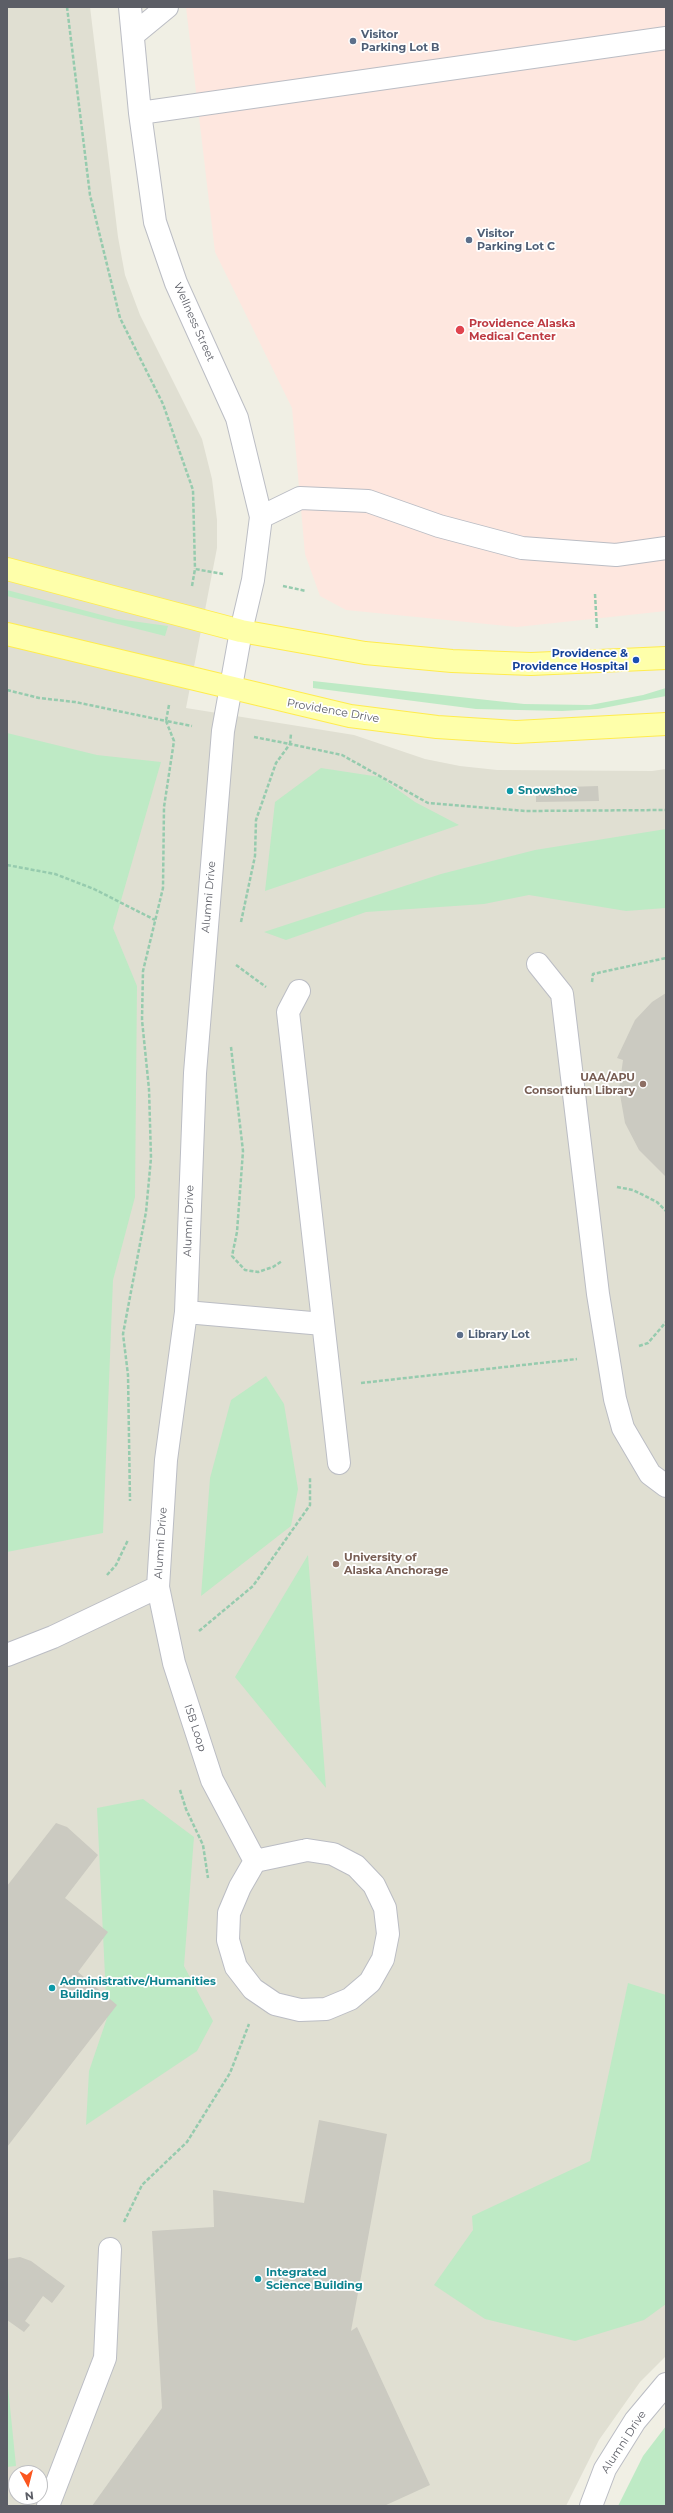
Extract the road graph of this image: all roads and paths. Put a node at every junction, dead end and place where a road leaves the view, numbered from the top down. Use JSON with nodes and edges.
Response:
{"nodes":[{"id":1,"x":67,"y":7,"type":"edge"},
{"id":2,"x":130,"y":7,"type":"edge"},
{"id":3,"x":167,"y":7,"type":"edge"},
{"id":4,"x":133,"y":35,"type":"junction"},
{"id":5,"x":666,"y":38,"type":"edge"},
{"id":6,"x":140,"y":112,"type":"junction"},
{"id":7,"x":261,"y":517,"type":"junction"},
{"id":8,"x":666,"y":548,"type":"edge"},
{"id":9,"x":7,"y":569,"type":"edge"},
{"id":10,"x":195,"y":569,"type":"dead end"},
{"id":11,"x":595,"y":594,"type":"dead end"},
{"id":12,"x":241,"y":631,"type":"junction"},
{"id":13,"x":597,"y":632,"type":"dead end"},
{"id":14,"x":7,"y":634,"type":"edge"},
{"id":15,"x":666,"y":658,"type":"edge"},
{"id":16,"x":232,"y":689,"type":"junction"},
{"id":17,"x":7,"y":690,"type":"edge"},
{"id":18,"x":666,"y":724,"type":"edge"},
{"id":19,"x":666,"y":810,"type":"edge"},
{"id":20,"x":7,"y":865,"type":"edge"},
{"id":21,"x":155,"y":920,"type":"junction"},
{"id":22,"x":240,"y":924,"type":"dead end"},
{"id":23,"x":666,"y":958,"type":"edge"},
{"id":24,"x":538,"y":964,"type":"dead end"},
{"id":25,"x":231,"y":969,"type":"dead end"},
{"id":26,"x":591,"y":987,"type":"dead end"},
{"id":27,"x":295,"y":998,"type":"joint"},
{"id":28,"x":230,"y":1039,"type":"dead end"},
{"id":29,"x":614,"y":1194,"type":"dead end"},
{"id":30,"x":666,"y":1211,"type":"edge"},
{"id":31,"x":282,"y":1261,"type":"dead end"},
{"id":32,"x":186,"y":1312,"type":"junction"},
{"id":33,"x":666,"y":1322,"type":"edge"},
{"id":34,"x":323,"y":1324,"type":"junction"},
{"id":35,"x":607,"y":1352,"type":"junction"},
{"id":36,"x":333,"y":1406,"type":"junction"},
{"id":37,"x":339,"y":1463,"type":"dead end"},
{"id":38,"x":310,"y":1474,"type":"dead end"},
{"id":39,"x":666,"y":1486,"type":"edge"},
{"id":40,"x":130,"y":1506,"type":"dead end"},
{"id":41,"x":129,"y":1538,"type":"dead end"},
{"id":42,"x":103,"y":1580,"type":"dead end"},
{"id":43,"x":158,"y":1586,"type":"junction"},
{"id":44,"x":198,"y":1632,"type":"dead end"},
{"id":45,"x":7,"y":1654,"type":"edge"},
{"id":46,"x":255,"y":1861,"type":"junction"},
{"id":47,"x":208,"y":1878,"type":"dead end"},
{"id":48,"x":207,"y":1886,"type":"dead end"},
{"id":49,"x":243,"y":2020,"type":"dead end"},
{"id":50,"x":110,"y":2249,"type":"joint"},
{"id":51,"x":666,"y":2384,"type":"edge"},
{"id":52,"x":48,"y":2506,"type":"edge"},
{"id":53,"x":591,"y":2506,"type":"edge"}],
"edges":[{"from":1,"to":10,"type":"path"},
{"from":2,"to":4,"type":"street","name":"Wellness Street"},
{"from":3,"to":4,"type":"street"},
{"from":4,"to":6,"type":"street","name":"Wellness Street"},
{"from":5,"to":6,"type":"street"},
{"from":6,"to":7,"type":"street","name":"Wellness Street"},
{"from":7,"to":8,"type":"street"},
{"from":7,"to":12,"type":"street","name":"Wellness Street"},
{"from":9,"to":12,"type":"main road"},
{"from":11,"to":13,"type":"path"},
{"from":12,"to":15,"type":"main road"},
{"from":12,"to":16,"type":"street","name":"Alumni Drive"},
{"from":14,"to":16,"type":"main road","name":"Providence Drive"},
{"from":16,"to":18,"type":"main road","name":"Providence Drive"},
{"from":16,"to":32,"type":"street","name":"Alumni Drive"},
{"from":17,"to":21,"type":"path"},
{"from":19,"to":22,"type":"path"},
{"from":20,"to":21,"type":"path"},
{"from":21,"to":40,"type":"path"},
{"from":23,"to":26,"type":"path"},
{"from":24,"to":35,"type":"street"},
{"from":25,"to":27,"type":"path"},
{"from":27,"to":34,"type":"street"},
{"from":28,"to":31,"type":"path"},
{"from":29,"to":30,"type":"path"},
{"from":32,"to":34,"type":"street"},
{"from":32,"to":43,"type":"street","name":"Alumni Drive"},
{"from":33,"to":35,"type":"path"},
{"from":34,"to":36,"type":"street"},
{"from":35,"to":36,"type":"path"},
{"from":35,"to":39,"type":"street"},
{"from":36,"to":37,"type":"street"},
{"from":38,"to":44,"type":"path"},
{"from":41,"to":42,"type":"path"},
{"from":43,"to":45,"type":"street","name":"Alumni Drive"},
{"from":43,"to":46,"type":"street","name":"ISB Loop"},
{"from":46,"to":46,"type":"street"},
{"from":47,"to":48,"type":"path"},
{"from":49,"to":50,"type":"path"},
{"from":50,"to":52,"type":"street"},
{"from":51,"to":53,"type":"street","name":"Alumni Drive"}]}
